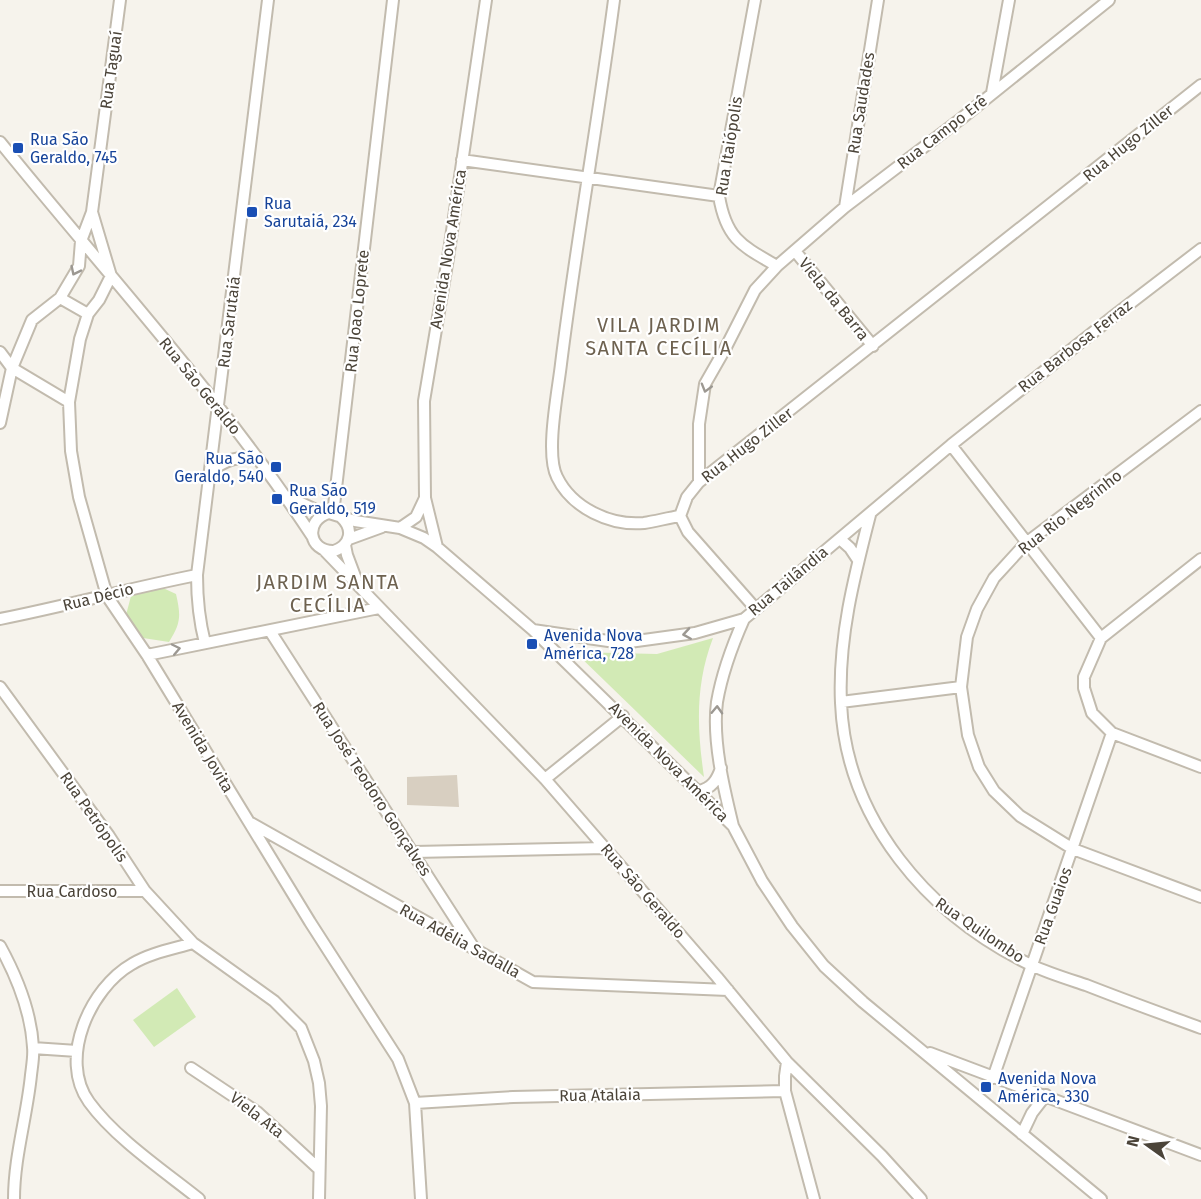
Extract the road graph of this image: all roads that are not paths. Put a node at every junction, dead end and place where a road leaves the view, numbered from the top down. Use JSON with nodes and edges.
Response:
{"nodes":[{"id":1,"x":120,"y":0,"type":"edge"},
{"id":2,"x":268,"y":0,"type":"edge"},
{"id":3,"x":393,"y":0,"type":"edge"},
{"id":4,"x":486,"y":0,"type":"edge"},
{"id":5,"x":614,"y":0,"type":"edge"},
{"id":6,"x":755,"y":0,"type":"edge"},
{"id":7,"x":878,"y":0,"type":"edge"},
{"id":8,"x":1009,"y":0,"type":"edge"},
{"id":9,"x":1109,"y":0,"type":"edge"},
{"id":10,"x":1201,"y":85,"type":"edge"},
{"id":11,"x":992,"y":93,"type":"junction"},
{"id":12,"x":0,"y":142,"type":"edge"},
{"id":13,"x":462,"y":160,"type":"junction"},
{"id":14,"x":588,"y":177,"type":"junction"},
{"id":15,"x":719,"y":196,"type":"junction"},
{"id":16,"x":845,"y":207,"type":"junction"},
{"id":17,"x":92,"y":212,"type":"junction"},
{"id":18,"x":81,"y":241,"type":"junction"},
{"id":19,"x":1201,"y":249,"type":"edge"},
{"id":20,"x":795,"y":251,"type":"junction"},
{"id":21,"x":777,"y":266,"type":"junction"},
{"id":22,"x":111,"y":276,"type":"junction"},
{"id":23,"x":60,"y":298,"type":"junction"},
{"id":24,"x":88,"y":314,"type":"junction"},
{"id":25,"x":873,"y":346,"type":"junction"},
{"id":26,"x":0,"y":352,"type":"edge"},
{"id":27,"x":12,"y":368,"type":"junction"},
{"id":28,"x":69,"y":402,"type":"junction"},
{"id":29,"x":219,"y":406,"type":"junction"},
{"id":30,"x":1201,"y":411,"type":"edge"},
{"id":31,"x":0,"y":423,"type":"edge"},
{"id":32,"x":951,"y":445,"type":"junction"},
{"id":33,"x":256,"y":458,"type":"junction"},
{"id":34,"x":210,"y":472,"type":"junction"},
{"id":35,"x":699,"y":482,"type":"junction"},
{"id":36,"x":286,"y":496,"type":"junction"},
{"id":37,"x":425,"y":498,"type":"junction"},
{"id":38,"x":333,"y":515,"type":"junction"},
{"id":39,"x":870,"y":515,"type":"junction"},
{"id":40,"x":680,"y":516,"type":"junction"},
{"id":41,"x":385,"y":526,"type":"junction"},
{"id":42,"x":400,"y":528,"type":"junction"},
{"id":43,"x":312,"y":536,"type":"junction"},
{"id":44,"x":840,"y":539,"type":"junction"},
{"id":45,"x":347,"y":542,"type":"junction"},
{"id":46,"x":1026,"y":543,"type":"junction"},
{"id":47,"x":437,"y":547,"type":"junction"},
{"id":48,"x":324,"y":550,"type":"junction"},
{"id":49,"x":1201,"y":559,"type":"edge"},
{"id":50,"x":858,"y":560,"type":"junction"},
{"id":51,"x":197,"y":576,"type":"junction"},
{"id":52,"x":360,"y":588,"type":"junction"},
{"id":53,"x":107,"y":596,"type":"junction"},
{"id":54,"x":379,"y":608,"type":"junction"},
{"id":55,"x":755,"y":609,"type":"junction"},
{"id":56,"x":744,"y":619,"type":"junction"},
{"id":57,"x":0,"y":620,"type":"edge"},
{"id":58,"x":532,"y":630,"type":"junction"},
{"id":59,"x":270,"y":631,"type":"junction"},
{"id":60,"x":579,"y":637,"type":"junction"},
{"id":61,"x":1101,"y":638,"type":"junction"},
{"id":62,"x":205,"y":643,"type":"junction"},
{"id":63,"x":551,"y":646,"type":"junction"},
{"id":64,"x":147,"y":655,"type":"junction"},
{"id":65,"x":0,"y":687,"type":"edge"},
{"id":66,"x":961,"y":687,"type":"junction"},
{"id":67,"x":841,"y":702,"type":"junction"},
{"id":68,"x":623,"y":716,"type":"junction"},
{"id":69,"x":1113,"y":733,"type":"junction"},
{"id":70,"x":1201,"y":767,"type":"edge"},
{"id":71,"x":721,"y":768,"type":"junction"},
{"id":72,"x":545,"y":779,"type":"junction"},
{"id":73,"x":699,"y":791,"type":"junction"},
{"id":74,"x":249,"y":822,"type":"junction"},
{"id":75,"x":733,"y":826,"type":"junction"},
{"id":76,"x":606,"y":848,"type":"junction"},
{"id":77,"x":1073,"y":849,"type":"junction"},
{"id":78,"x":414,"y":852,"type":"junction"},
{"id":79,"x":0,"y":891,"type":"edge"},
{"id":80,"x":144,"y":891,"type":"junction"},
{"id":81,"x":1201,"y":897,"type":"edge"},
{"id":82,"x":193,"y":943,"type":"junction"},
{"id":83,"x":0,"y":946,"type":"edge"},
{"id":84,"x":474,"y":948,"type":"junction"},
{"id":85,"x":1031,"y":965,"type":"junction"},
{"id":86,"x":728,"y":990,"type":"junction"},
{"id":87,"x":1201,"y":1028,"type":"edge"},
{"id":88,"x":33,"y":1048,"type":"junction"},
{"id":89,"x":921,"y":1050,"type":"junction"},
{"id":90,"x":77,"y":1051,"type":"junction"},
{"id":91,"x":788,"y":1062,"type":"junction"},
{"id":92,"x":191,"y":1068,"type":"dead end"},
{"id":93,"x":993,"y":1078,"type":"junction"},
{"id":94,"x":785,"y":1091,"type":"junction"},
{"id":95,"x":1046,"y":1095,"type":"junction"},
{"id":96,"x":416,"y":1104,"type":"junction"},
{"id":97,"x":1022,"y":1134,"type":"junction"},
{"id":98,"x":1201,"y":1155,"type":"edge"},
{"id":99,"x":319,"y":1168,"type":"junction"},
{"id":100,"x":14,"y":1199,"type":"edge"},
{"id":101,"x":199,"y":1199,"type":"edge"},
{"id":102,"x":319,"y":1199,"type":"edge"},
{"id":103,"x":421,"y":1199,"type":"edge"},
{"id":104,"x":814,"y":1199,"type":"edge"},
{"id":105,"x":921,"y":1199,"type":"edge"},
{"id":106,"x":1101,"y":1199,"type":"edge"}],
"edges":[{"from":1,"to":17,"type":"street","name":"Rua Taguaí"},
{"from":2,"to":29,"type":"street","name":"Rua Sarutaiá"},
{"from":3,"to":38,"type":"street","name":"Rua Joao Loprete"},
{"from":4,"to":13,"type":"street","name":"Avenida Nova América"},
{"from":5,"to":14,"type":"street"},
{"from":6,"to":15,"type":"street","name":"Rua Itaiópolis"},
{"from":7,"to":16,"type":"street","name":"Rua Saudades"},
{"from":8,"to":11,"type":"street"},
{"from":9,"to":11,"type":"street","name":"Rua Campo Erê"},
{"from":10,"to":25,"type":"street","name":"Rua Hugo Ziller"},
{"from":11,"to":16,"type":"street","name":"Rua Campo Erê"},
{"from":12,"to":18,"type":"street","name":"Rua São Geraldo"},
{"from":13,"to":14,"type":"street"},
{"from":13,"to":37,"type":"street","name":"Avenida Nova América"},
{"from":14,"to":15,"type":"street"},
{"from":14,"to":40,"type":"street"},
{"from":15,"to":21,"type":"street","name":"Rua Itaiópolis"},
{"from":16,"to":20,"type":"street","name":"Rua Campo Erê"},
{"from":17,"to":18,"type":"street","name":"Rua Taguaí"},
{"from":17,"to":22,"type":"street","name":"Rua Taguaí"},
{"from":18,"to":22,"type":"street","name":"Rua São Geraldo"},
{"from":18,"to":23,"type":"street","one_way":true},
{"from":19,"to":32,"type":"street","name":"Rua Barbosa Ferraz"},
{"from":20,"to":21,"type":"street","name":"Rua Campo Erê"},
{"from":20,"to":25,"type":"street","name":"Viela da Barra"},
{"from":21,"to":35,"type":"street","name":"Rua Campo Erê","one_way":true},
{"from":22,"to":24,"type":"street","name":"Avenida Jovita"},
{"from":22,"to":29,"type":"street","name":"Rua São Geraldo"},
{"from":23,"to":24,"type":"street"},
{"from":23,"to":27,"type":"street"},
{"from":24,"to":28,"type":"street","name":"Avenida Jovita"},
{"from":25,"to":35,"type":"street","name":"Rua Hugo Ziller"},
{"from":26,"to":27,"type":"street"},
{"from":27,"to":28,"type":"street"},
{"from":27,"to":31,"type":"street"},
{"from":28,"to":53,"type":"street","name":"Avenida Jovita"},
{"from":29,"to":33,"type":"street","name":"Rua São Geraldo"},
{"from":29,"to":34,"type":"street","name":"Rua Sarutaiá"},
{"from":30,"to":46,"type":"street","name":"Rua Rio Negrinho"},
{"from":32,"to":39,"type":"street","name":"Rua Tailândia"},
{"from":32,"to":46,"type":"street"},
{"from":33,"to":34,"type":"street"},
{"from":33,"to":36,"type":"street","name":"Rua São Geraldo"},
{"from":34,"to":51,"type":"street","name":"Rua Sarutaiá"},
{"from":35,"to":40,"type":"street","name":"Rua Hugo Ziller"},
{"from":36,"to":38,"type":"street"},
{"from":36,"to":43,"type":"street","name":"Rua São Geraldo"},
{"from":37,"to":42,"type":"street"},
{"from":37,"to":47,"type":"street","name":"Avenida Nova América"},
{"from":38,"to":41,"type":"street"},
{"from":38,"to":43,"type":"street"},
{"from":38,"to":45,"type":"street"},
{"from":39,"to":44,"type":"street","name":"Rua Tailândia"},
{"from":39,"to":50,"type":"street","name":"Rua Quilombo"},
{"from":40,"to":55,"type":"street"},
{"from":41,"to":42,"type":"street"},
{"from":41,"to":45,"type":"street"},
{"from":42,"to":47,"type":"street"},
{"from":43,"to":48,"type":"street"},
{"from":44,"to":50,"type":"street"},
{"from":44,"to":55,"type":"street","name":"Rua Tailândia"},
{"from":45,"to":48,"type":"street"},
{"from":45,"to":52,"type":"street","name":"Rua São Geraldo"},
{"from":46,"to":61,"type":"street"},
{"from":46,"to":66,"type":"street","name":"Rua Rio Negrinho"},
{"from":47,"to":58,"type":"street","name":"Avenida Nova América"},
{"from":48,"to":52,"type":"street","name":"Rua São Geraldo"},
{"from":49,"to":61,"type":"street"},
{"from":50,"to":67,"type":"street","name":"Rua Quilombo"},
{"from":51,"to":53,"type":"street","name":"Rua Décio"},
{"from":51,"to":62,"type":"street","name":"Rua Sarutaiá"},
{"from":52,"to":54,"type":"street","name":"Rua São Geraldo"},
{"from":53,"to":57,"type":"street","name":"Rua Décio"},
{"from":53,"to":64,"type":"street","name":"Avenida Jovita"},
{"from":54,"to":59,"type":"street"},
{"from":54,"to":72,"type":"street","name":"Rua São Geraldo"},
{"from":55,"to":56,"type":"street","name":"Rua Tailândia"},
{"from":56,"to":60,"type":"street","one_way":true},
{"from":71,"to":56,"type":"street","name":"Rua Tailândia","one_way":true},
{"from":58,"to":60,"type":"street"},
{"from":58,"to":63,"type":"street","name":"Avenida Nova América"},
{"from":59,"to":62,"type":"street"},
{"from":59,"to":78,"type":"street","name":"Rua José Teodoro Gonçalves"},
{"from":60,"to":63,"type":"street"},
{"from":61,"to":69,"type":"street"},
{"from":64,"to":62,"type":"street","one_way":true},
{"from":63,"to":68,"type":"street","name":"Avenida Nova América"},
{"from":64,"to":74,"type":"street","name":"Avenida Jovita"},
{"from":65,"to":80,"type":"street","name":"Rua Petrópolis"},
{"from":66,"to":67,"type":"street"},
{"from":66,"to":77,"type":"street","name":"Rua Rio Negrinho"},
{"from":67,"to":85,"type":"street","name":"Rua Quilombo"},
{"from":68,"to":72,"type":"street"},
{"from":68,"to":73,"type":"street","name":"Avenida Nova América"},
{"from":69,"to":70,"type":"street"},
{"from":69,"to":77,"type":"street","name":"Rua Guaios"},
{"from":71,"to":73,"type":"street"},
{"from":71,"to":75,"type":"street","name":"Rua Tailândia"},
{"from":72,"to":76,"type":"street","name":"Rua São Geraldo"},
{"from":73,"to":75,"type":"street","name":"Avenida Nova América"},
{"from":74,"to":84,"type":"street","name":"Rua Adélia Sadalla"},
{"from":74,"to":96,"type":"street","name":"Avenida Jovita"},
{"from":75,"to":89,"type":"street","name":"Avenida Nova América"},
{"from":76,"to":78,"type":"street"},
{"from":76,"to":86,"type":"street","name":"Rua São Geraldo"},
{"from":77,"to":81,"type":"street","name":"Rua Rio Negrinho"},
{"from":77,"to":85,"type":"street","name":"Rua Guaios"},
{"from":78,"to":84,"type":"street","name":"Rua José Teodoro Gonçalves"},
{"from":79,"to":80,"type":"street","name":"Rua Cardoso"},
{"from":80,"to":82,"type":"street","name":"Rua Petrópolis"},
{"from":82,"to":90,"type":"street"},
{"from":82,"to":99,"type":"street","name":"Rua Petrópolis"},
{"from":83,"to":88,"type":"street"},
{"from":84,"to":86,"type":"street","name":"Rua Adélia Sadalla"},
{"from":85,"to":87,"type":"street","name":"Rua Quilombo"},
{"from":85,"to":93,"type":"street","name":"Rua Guaios"},
{"from":86,"to":91,"type":"street","name":"Rua São Geraldo"},
{"from":88,"to":90,"type":"street"},
{"from":88,"to":100,"type":"street"},
{"from":89,"to":93,"type":"street"},
{"from":89,"to":97,"type":"street","name":"Avenida Nova América"},
{"from":90,"to":101,"type":"street"},
{"from":91,"to":94,"type":"street"},
{"from":91,"to":105,"type":"street","name":"Rua São Geraldo"},
{"from":92,"to":99,"type":"street","name":"Viela Ata"},
{"from":93,"to":95,"type":"street"},
{"from":94,"to":96,"type":"street","name":"Rua Atalaia"},
{"from":94,"to":104,"type":"street"},
{"from":95,"to":97,"type":"street"},
{"from":95,"to":98,"type":"street"},
{"from":96,"to":103,"type":"street","name":"Avenida Jovita"},
{"from":97,"to":106,"type":"street","name":"Avenida Nova América"},
{"from":99,"to":102,"type":"street","name":"Rua Petrópolis"}]}
